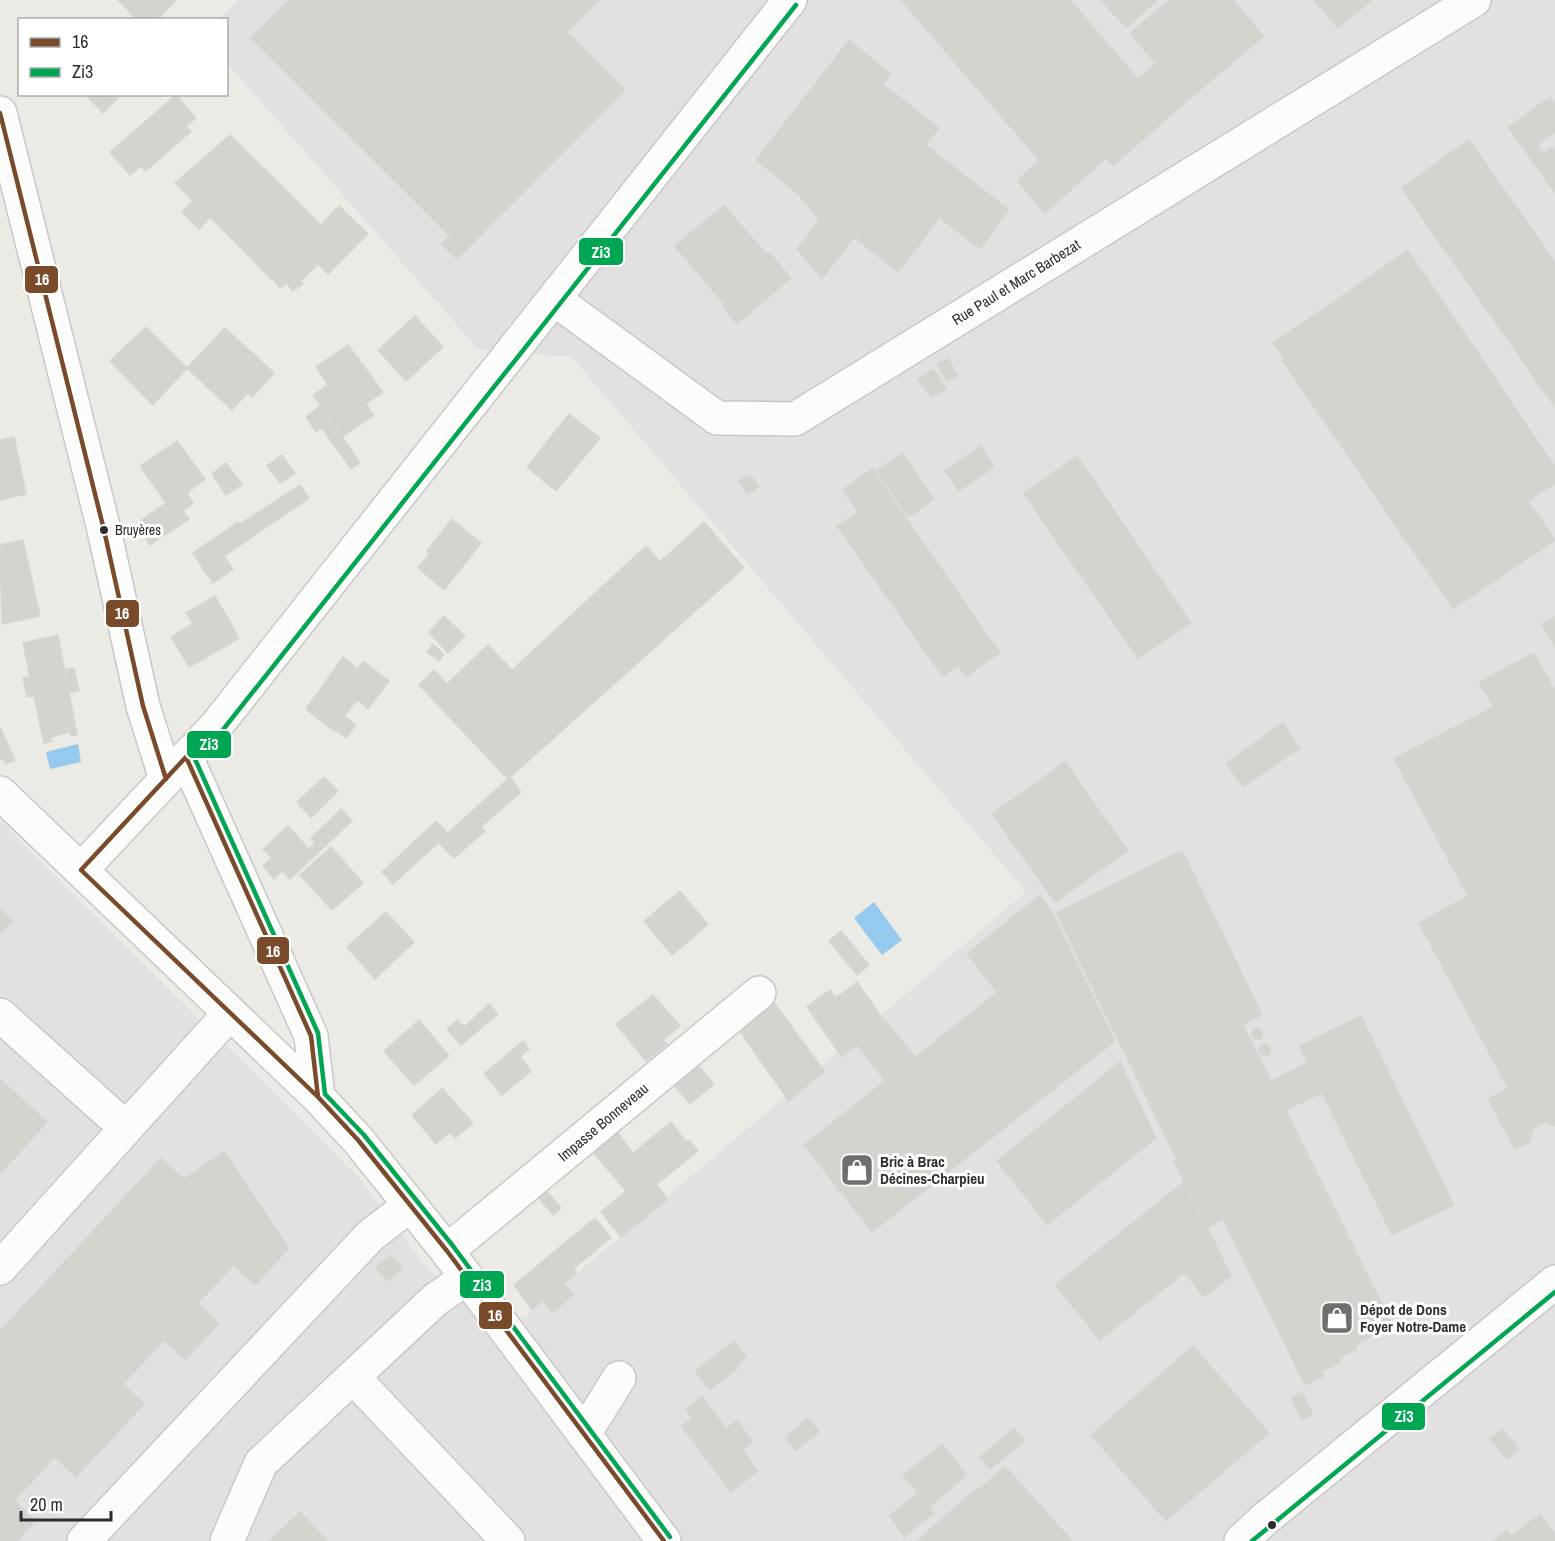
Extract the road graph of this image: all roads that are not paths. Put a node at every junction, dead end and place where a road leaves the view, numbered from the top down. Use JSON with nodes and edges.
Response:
{"nodes":[{"id":1,"x":790,"y":0,"type":"edge"},
{"id":2,"x":1474,"y":0,"type":"edge"},
{"id":3,"x":0,"y":112,"type":"edge"},
{"id":4,"x":554,"y":299,"type":"junction"},
{"id":5,"x":176,"y":768,"type":"junction"},
{"id":6,"x":0,"y":793,"type":"edge"},
{"id":7,"x":81,"y":870,"type":"junction"},
{"id":8,"x":759,"y":993,"type":"dead end"},
{"id":9,"x":230,"y":1013,"type":"junction"},
{"id":10,"x":0,"y":1015,"type":"edge"},
{"id":11,"x":318,"y":1097,"type":"junction"},
{"id":12,"x":126,"y":1128,"type":"junction"},
{"id":13,"x":410,"y":1205,"type":"junction"},
{"id":14,"x":447,"y":1251,"type":"junction"},
{"id":15,"x":0,"y":1268,"type":"edge"},
{"id":16,"x":467,"y":1278,"type":"junction"},
{"id":17,"x":1555,"y":1282,"type":"edge"},
{"id":18,"x":353,"y":1377,"type":"junction"},
{"id":19,"x":618,"y":1378,"type":"dead end"},
{"id":20,"x":585,"y":1434,"type":"junction"},
{"id":21,"x":84,"y":1541,"type":"edge"},
{"id":22,"x":227,"y":1541,"type":"edge"},
{"id":23,"x":508,"y":1541,"type":"edge"},
{"id":24,"x":664,"y":1541,"type":"edge"},
{"id":25,"x":1242,"y":1541,"type":"edge"}],
"edges":[{"from":1,"to":4,"type":"street"},
{"from":2,"to":4,"type":"street","name":"Rue Paul et Marc Barbezat"},
{"from":3,"to":5,"type":"street"},
{"from":4,"to":5,"type":"street"},
{"from":5,"to":7,"type":"street"},
{"from":5,"to":11,"type":"street"},
{"from":6,"to":7,"type":"street"},
{"from":7,"to":9,"type":"street"},
{"from":8,"to":14,"type":"street","name":"Impasse Bonneveau"},
{"from":9,"to":11,"type":"street"},
{"from":9,"to":12,"type":"street"},
{"from":10,"to":12,"type":"street"},
{"from":11,"to":13,"type":"street"},
{"from":12,"to":15,"type":"street"},
{"from":13,"to":14,"type":"street"},
{"from":13,"to":21,"type":"street"},
{"from":14,"to":16,"type":"street"},
{"from":16,"to":18,"type":"street"},
{"from":16,"to":20,"type":"street"},
{"from":17,"to":25,"type":"street"},
{"from":18,"to":22,"type":"street"},
{"from":18,"to":23,"type":"street"},
{"from":19,"to":20,"type":"street"},
{"from":20,"to":24,"type":"street"}]}
